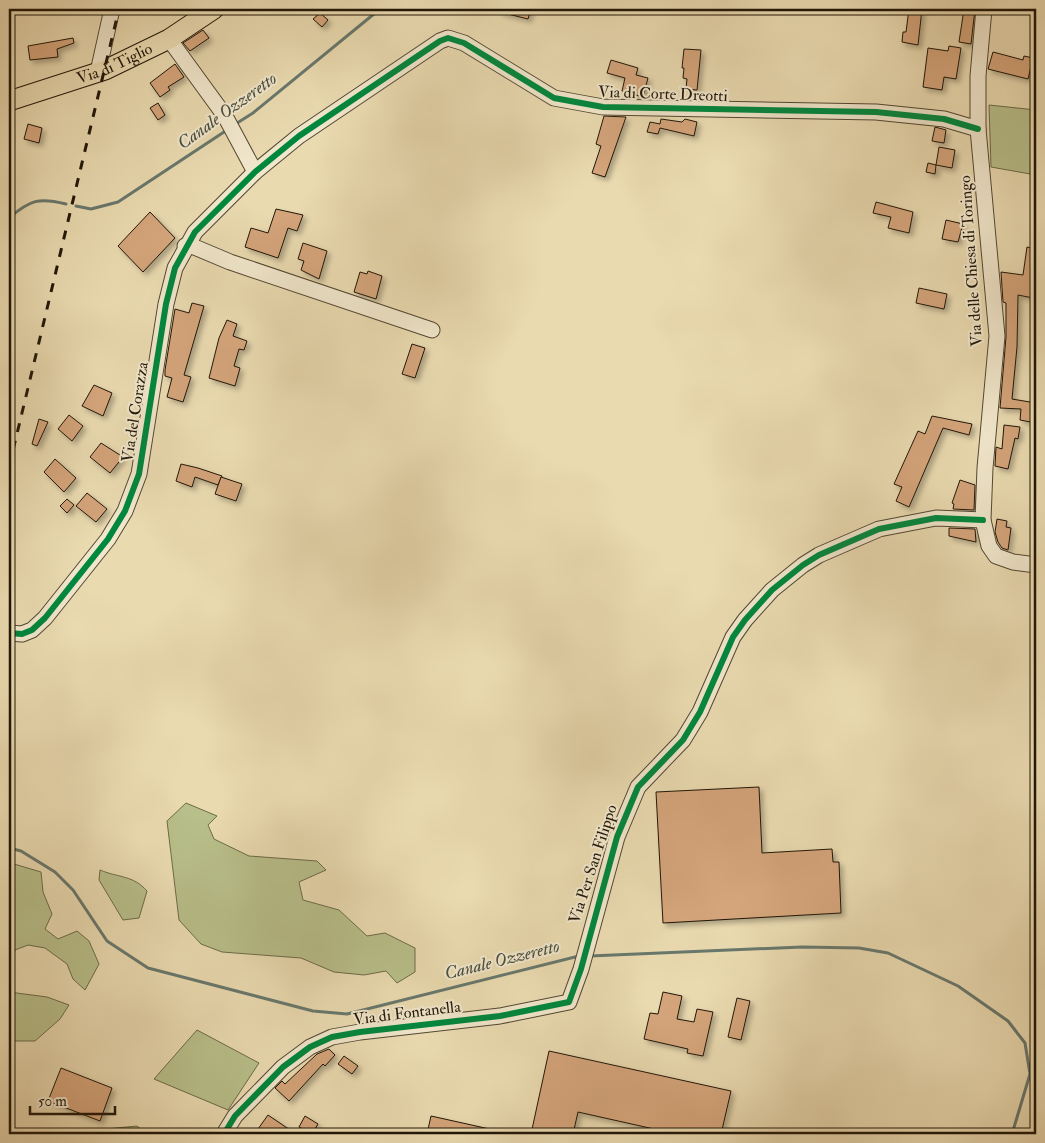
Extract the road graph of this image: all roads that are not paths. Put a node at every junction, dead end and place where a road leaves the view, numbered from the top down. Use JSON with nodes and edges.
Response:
{"nodes":[{"id":1,"x":112,"y":9,"type":"edge"},
{"id":2,"x":214,"y":9,"type":"edge"},
{"id":3,"x":984,"y":9,"type":"edge"},
{"id":4,"x":169,"y":39,"type":"junction"},
{"id":5,"x":98,"y":72,"type":"junction"},
{"id":6,"x":9,"y":102,"type":"edge"},
{"id":7,"x":978,"y":128,"type":"junction"},
{"id":8,"x":255,"y":172,"type":"junction"},
{"id":9,"x":185,"y":246,"type":"junction"},
{"id":10,"x":432,"y":330,"type":"dead end"},
{"id":11,"x":983,"y":520,"type":"junction"},
{"id":12,"x":1036,"y":564,"type":"edge"},
{"id":13,"x":9,"y":633,"type":"edge"},
{"id":14,"x":587,"y":942,"type":"joint"},
{"id":15,"x":224,"y":1134,"type":"edge"}],
"edges":[{"from":1,"to":5,"type":"street"},
{"from":2,"to":4,"type":"main road","name":"Via di Tiglio"},
{"from":3,"to":7,"type":"street","name":"Via delle Chiesa di Toringo"},
{"from":4,"to":5,"type":"main road","name":"Via di Tiglio"},
{"from":4,"to":8,"type":"street"},
{"from":5,"to":6,"type":"main road","name":"Via di Tiglio"},
{"from":7,"to":8,"type":"street","name":"Via di Corte Dreotti"},
{"from":7,"to":11,"type":"street","name":"Via delle Chiesa di Toringo"},
{"from":8,"to":9,"type":"street","name":"Via del Corazza"},
{"from":9,"to":10,"type":"street"},
{"from":9,"to":13,"type":"street","name":"Via del Corazza"},
{"from":11,"to":12,"type":"street","name":"Via delle Chiesa di Toringo"},
{"from":11,"to":14,"type":"street","name":"Via Per San Filippo"},
{"from":14,"to":15,"type":"street","name":"Via di Fontanella"}]}
